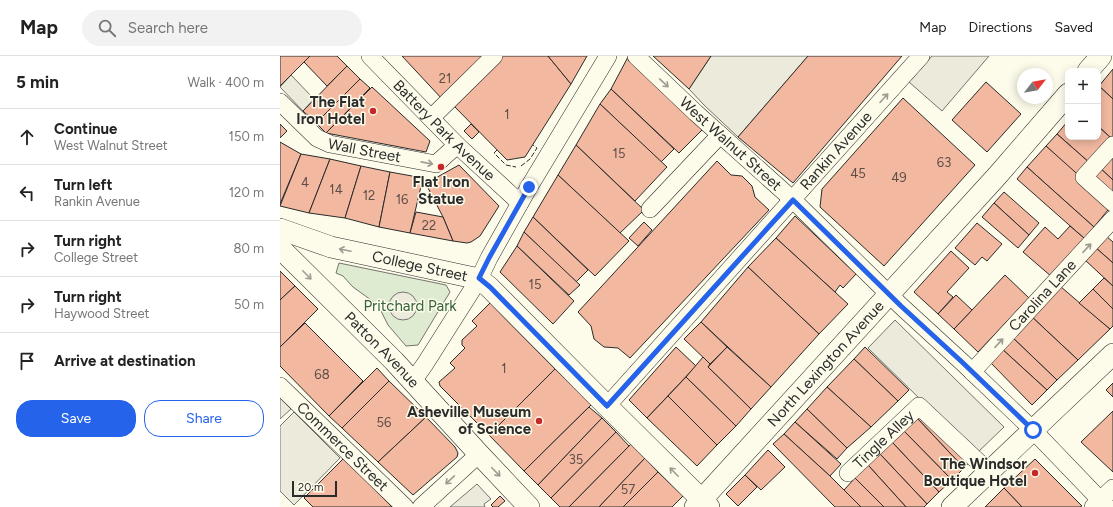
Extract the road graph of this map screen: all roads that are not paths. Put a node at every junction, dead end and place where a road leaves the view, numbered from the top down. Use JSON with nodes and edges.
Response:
{"nodes":[{"id":1,"x":370,"y":56,"type":"edge"},
{"id":2,"x":494,"y":56,"type":"edge"},
{"id":3,"x":608,"y":56,"type":"edge"},
{"id":4,"x":636,"y":56,"type":"edge"},
{"id":5,"x":921,"y":56,"type":"edge"},
{"id":6,"x":1101,"y":56,"type":"edge"},
{"id":7,"x":1091,"y":68,"type":"edge"},
{"id":8,"x":1065,"y":97,"type":"edge"},
{"id":9,"x":280,"y":102,"type":"edge"},
{"id":10,"x":432,"y":118,"type":"junction"},
{"id":11,"x":720,"y":135,"type":"junction"},
{"id":12,"x":457,"y":145,"type":"junction"},
{"id":13,"x":1113,"y":145,"type":"edge"},
{"id":14,"x":793,"y":200,"type":"junction"},
{"id":15,"x":520,"y":203,"type":"junction"},
{"id":16,"x":1113,"y":204,"type":"edge"},
{"id":17,"x":650,"y":209,"type":"dead end"},
{"id":18,"x":1113,"y":219,"type":"edge"},
{"id":19,"x":280,"y":229,"type":"edge"},
{"id":20,"x":280,"y":248,"type":"edge"},
{"id":21,"x":479,"y":278,"type":"junction"},
{"id":22,"x":889,"y":293,"type":"junction"},
{"id":23,"x":1113,"y":354,"type":"edge"},
{"id":24,"x":972,"y":372,"type":"junction"},
{"id":25,"x":413,"y":381,"type":"junction"},
{"id":26,"x":280,"y":386,"type":"edge"},
{"id":27,"x":607,"y":406,"type":"junction"},
{"id":28,"x":1033,"y":430,"type":"junction"},
{"id":29,"x":479,"y":454,"type":"junction"},
{"id":30,"x":989,"y":472,"type":"junction"},
{"id":31,"x":848,"y":473,"type":"dead end"},
{"id":32,"x":1113,"y":488,"type":"edge"},
{"id":33,"x":702,"y":505,"type":"edge"},
{"id":34,"x":1100,"y":505,"type":"edge"},
{"id":35,"x":404,"y":507,"type":"edge"},
{"id":36,"x":421,"y":507,"type":"edge"},
{"id":37,"x":529,"y":507,"type":"edge"},
{"id":38,"x":952,"y":507,"type":"edge"}],
"edges":[{"from":1,"to":10,"type":"street","name":"Battery Park Avenue"},
{"from":2,"to":10,"type":"street"},
{"from":3,"to":15,"type":"street"},
{"from":4,"to":11,"type":"street","name":"West Walnut Street","one_way":true},
{"from":14,"to":5,"type":"street","name":"Rankin Avenue","one_way":true},
{"from":6,"to":7,"type":"main road"},
{"from":8,"to":22,"type":"main road","name":"North Lexington Avenue"},
{"from":9,"to":12,"type":"street","name":"Wall Street","one_way":true},
{"from":10,"to":12,"type":"street","name":"Battery Park Avenue"},
{"from":11,"to":14,"type":"street","name":"West Walnut Street"},
{"from":11,"to":17,"type":"street"},
{"from":12,"to":15,"type":"street","name":"Battery Park Avenue"},
{"from":13,"to":16,"type":"street"},
{"from":14,"to":22,"type":"street","name":"West Walnut Street"},
{"from":14,"to":27,"type":"street","name":"Rankin Avenue"},
{"from":15,"to":21,"type":"street"},
{"from":24,"to":18,"type":"street","name":"Carolina Lane","one_way":true},
{"from":21,"to":19,"type":"main road","name":"College Street","one_way":true},
{"from":20,"to":25,"type":"main road","name":"Patton Avenue","one_way":true},
{"from":21,"to":25,"type":"street"},
{"from":21,"to":27,"type":"main road","name":"College Street"},
{"from":22,"to":24,"type":"street","name":"West Walnut Street"},
{"from":22,"to":33,"type":"main road","name":"North Lexington Avenue"},
{"from":23,"to":28,"type":"main road"},
{"from":24,"to":28,"type":"street","name":"West Walnut Street"},
{"from":25,"to":29,"type":"main road","name":"Patton Avenue"},
{"from":26,"to":35,"type":"street","name":"Commerce Street"},
{"from":33,"to":27,"type":"main road","name":"College Street","one_way":true},
{"from":28,"to":30,"type":"main road"},
{"from":28,"to":34,"type":"street","name":"West Walnut Street"},
{"from":29,"to":36,"type":"street","one_way":true},
{"from":29,"to":37,"type":"main road","name":"Patton Avenue","one_way":true},
{"from":30,"to":31,"type":"street","name":"Tingle Alley"},
{"from":30,"to":38,"type":"main road"},
{"from":32,"to":34,"type":"street"}]}
